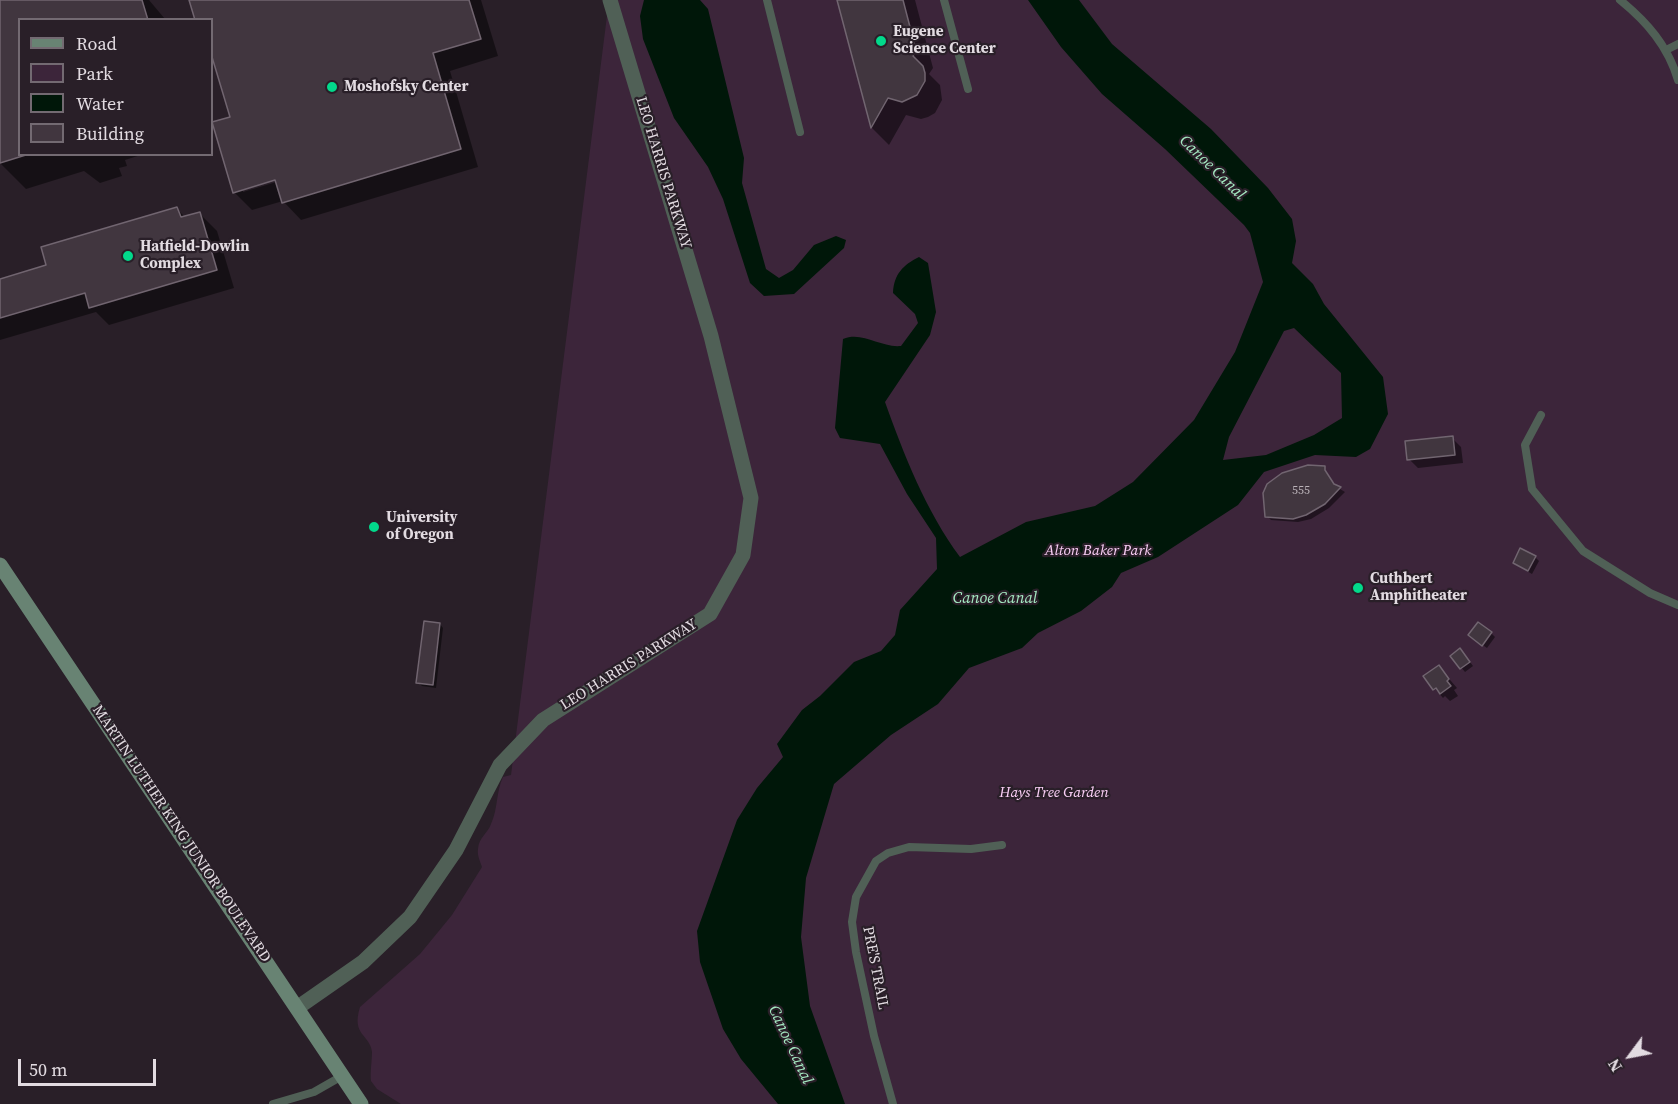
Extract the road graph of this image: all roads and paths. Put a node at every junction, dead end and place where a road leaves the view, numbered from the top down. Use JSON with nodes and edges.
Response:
{"nodes":[{"id":1,"x":610,"y":0,"type":"edge"},
{"id":2,"x":767,"y":0,"type":"edge"},
{"id":3,"x":944,"y":0,"type":"edge"},
{"id":4,"x":1620,"y":0,"type":"edge"},
{"id":5,"x":1678,"y":44,"type":"edge"},
{"id":6,"x":1666,"y":51,"type":"junction"},
{"id":7,"x":1678,"y":80,"type":"edge"},
{"id":8,"x":968,"y":89,"type":"dead end"},
{"id":9,"x":800,"y":132,"type":"dead end"},
{"id":10,"x":1541,"y":415,"type":"dead end"},
{"id":11,"x":0,"y":565,"type":"edge"},
{"id":12,"x":1678,"y":605,"type":"edge"},
{"id":13,"x":1002,"y":845,"type":"dead end"},
{"id":14,"x":297,"y":1008,"type":"junction"},
{"id":15,"x":342,"y":1076,"type":"junction"},
{"id":16,"x":273,"y":1104,"type":"edge"},
{"id":17,"x":361,"y":1104,"type":"edge"},
{"id":18,"x":893,"y":1104,"type":"edge"}],
"edges":[{"from":1,"to":14,"type":"street","name":"LEO HARRIS PARKWAY"},
{"from":2,"to":9,"type":"lane"},
{"from":3,"to":8,"type":"lane"},
{"from":4,"to":6,"type":"lane"},
{"from":5,"to":6,"type":"lane"},
{"from":6,"to":7,"type":"lane"},
{"from":10,"to":12,"type":"lane"},
{"from":11,"to":14,"type":"main road","name":"MARTIN LUTHER KING JUNIOR BOULEVARD"},
{"from":13,"to":18,"type":"lane","name":"PRE'S TRAIL"},
{"from":14,"to":15,"type":"main road","name":"MARTIN LUTHER KING JUNIOR BOULEVARD"},
{"from":15,"to":16,"type":"lane"},
{"from":15,"to":17,"type":"main road","name":"MARTIN LUTHER KING JUNIOR BOULEVARD"}]}
